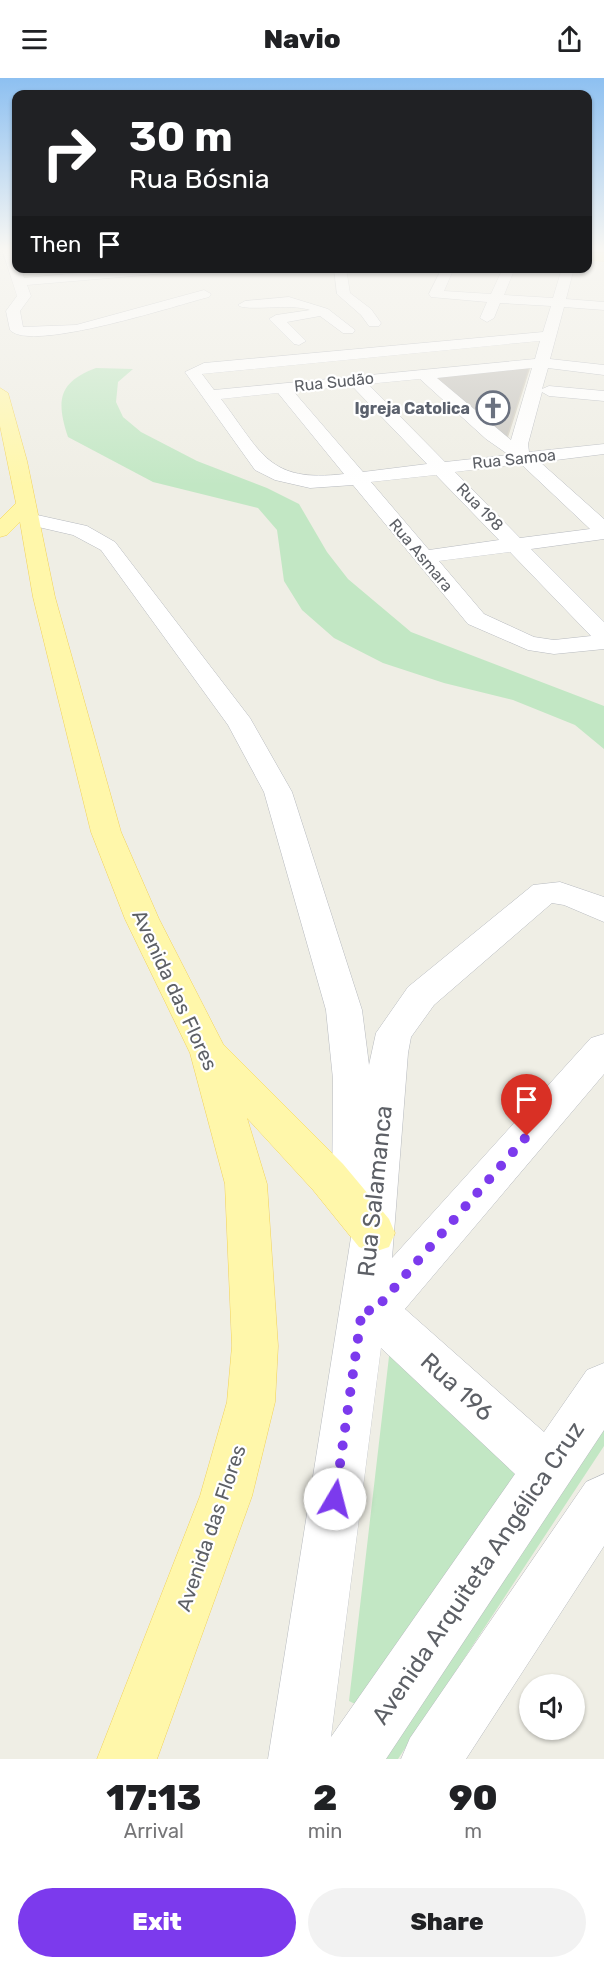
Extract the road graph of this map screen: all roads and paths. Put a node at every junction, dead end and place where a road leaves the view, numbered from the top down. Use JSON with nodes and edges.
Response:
{"nodes":[{"id":1,"x":16,"y":327,"type":"edge"},
{"id":2,"x":82,"y":327,"type":"edge"},
{"id":3,"x":284,"y":327,"type":"edge"},
{"id":4,"x":345,"y":327,"type":"edge"},
{"id":5,"x":484,"y":327,"type":"edge"},
{"id":6,"x":554,"y":327,"type":"edge"},
{"id":7,"x":565,"y":327,"type":"edge"},
{"id":8,"x":348,"y":330,"type":"dead end"},
{"id":9,"x":549,"y":336,"type":"junction"},
{"id":10,"x":299,"y":341,"type":"dead end"},
{"id":11,"x":478,"y":342,"type":"junction"},
{"id":12,"x":540,"y":363,"type":"junction"},
{"id":13,"x":557,"y":365,"type":"junction"},
{"id":14,"x":604,"y":370,"type":"edge"},
{"id":15,"x":422,"y":374,"type":"junction"},
{"id":16,"x":355,"y":380,"type":"junction"},
{"id":17,"x":281,"y":387,"type":"junction"},
{"id":18,"x":549,"y":391,"type":"junction"},
{"id":19,"x":0,"y":393,"type":"edge"},
{"id":20,"x":208,"y":395,"type":"junction"},
{"id":21,"x":604,"y":396,"type":"edge"},
{"id":22,"x":604,"y":449,"type":"edge"},
{"id":23,"x":529,"y":457,"type":"junction"},
{"id":24,"x":442,"y":467,"type":"junction"},
{"id":25,"x":356,"y":479,"type":"junction"},
{"id":26,"x":595,"y":499,"type":"dead end"},
{"id":27,"x":18,"y":518,"type":"edge"},
{"id":28,"x":604,"y":532,"type":"edge"},
{"id":29,"x":517,"y":545,"type":"junction"},
{"id":30,"x":422,"y":557,"type":"junction"},
{"id":31,"x":604,"y":636,"type":"edge"},
{"id":32,"x":604,"y":642,"type":"edge"},
{"id":33,"x":604,"y":910,"type":"edge"},
{"id":34,"x":604,"y":1048,"type":"edge"},
{"id":35,"x":209,"y":1053,"type":"junction"},
{"id":36,"x":364,"y":1220,"type":"junction"},
{"id":37,"x":368,"y":1310,"type":"junction"},
{"id":38,"x":604,"y":1388,"type":"edge"},
{"id":39,"x":549,"y":1471,"type":"junction"},
{"id":40,"x":602,"y":1509,"type":"edge"},
{"id":41,"x":127,"y":1759,"type":"edge"},
{"id":42,"x":298,"y":1759,"type":"edge"},
{"id":43,"x":351,"y":1759,"type":"edge"},
{"id":44,"x":431,"y":1759,"type":"edge"}],
"edges":[{"from":1,"to":2,"type":"street"},
{"from":3,"to":10,"type":"street"},
{"from":4,"to":8,"type":"street"},
{"from":5,"to":11,"type":"street"},
{"from":6,"to":9,"type":"street"},
{"from":7,"to":13,"type":"street"},
{"from":9,"to":11,"type":"street"},
{"from":9,"to":12,"type":"street"},
{"from":11,"to":20,"type":"street","name":"Rua Samoa"},
{"from":12,"to":13,"type":"street","name":"Rua Sudão"},
{"from":12,"to":15,"type":"street","name":"Rua Sudão"},
{"from":12,"to":23,"type":"street"},
{"from":13,"to":14,"type":"street","name":"Rua Sudão"},
{"from":13,"to":18,"type":"street"},
{"from":15,"to":16,"type":"street","name":"Rua Sudão"},
{"from":15,"to":23,"type":"street"},
{"from":16,"to":17,"type":"street","name":"Rua Sudão"},
{"from":16,"to":24,"type":"street","name":"Rua 198"},
{"from":17,"to":20,"type":"street","name":"Rua Sudão"},
{"from":17,"to":25,"type":"street","name":"Rua Asmara"},
{"from":18,"to":21,"type":"street"},
{"from":18,"to":23,"type":"street"},
{"from":19,"to":27,"type":"main road","name":"Avenida das Flores"},
{"from":20,"to":25,"type":"street","name":"Rua Samoa"},
{"from":22,"to":23,"type":"street","name":"Rua Samoa"},
{"from":23,"to":24,"type":"street","name":"Rua Samoa"},
{"from":23,"to":26,"type":"street"},
{"from":23,"to":28,"type":"street"},
{"from":24,"to":25,"type":"street","name":"Rua Samoa"},
{"from":24,"to":29,"type":"street","name":"Rua 198"},
{"from":25,"to":30,"type":"street","name":"Rua Asmara"},
{"from":27,"to":35,"type":"main road","name":"Avenida das Flores"},
{"from":27,"to":36,"type":"street"},
{"from":28,"to":29,"type":"street"},
{"from":29,"to":30,"type":"street"},
{"from":29,"to":31,"type":"street","name":"Rua 198"},
{"from":30,"to":32,"type":"street","name":"Rua Asmara"},
{"from":33,"to":36,"type":"street","name":"Rua Salamanca"},
{"from":34,"to":37,"type":"street"},
{"from":35,"to":36,"type":"main road"},
{"from":35,"to":41,"type":"main road","name":"Avenida das Flores"},
{"from":36,"to":37,"type":"street","name":"Rua Salamanca"},
{"from":37,"to":39,"type":"street","name":"Rua 196"},
{"from":37,"to":42,"type":"street","name":"Rua Salamanca"},
{"from":38,"to":39,"type":"street","name":"Avenida Arquiteta Angélica Cruz"},
{"from":39,"to":43,"type":"street","name":"Avenida Arquiteta Angélica Cruz"},
{"from":40,"to":44,"type":"street"}]}
